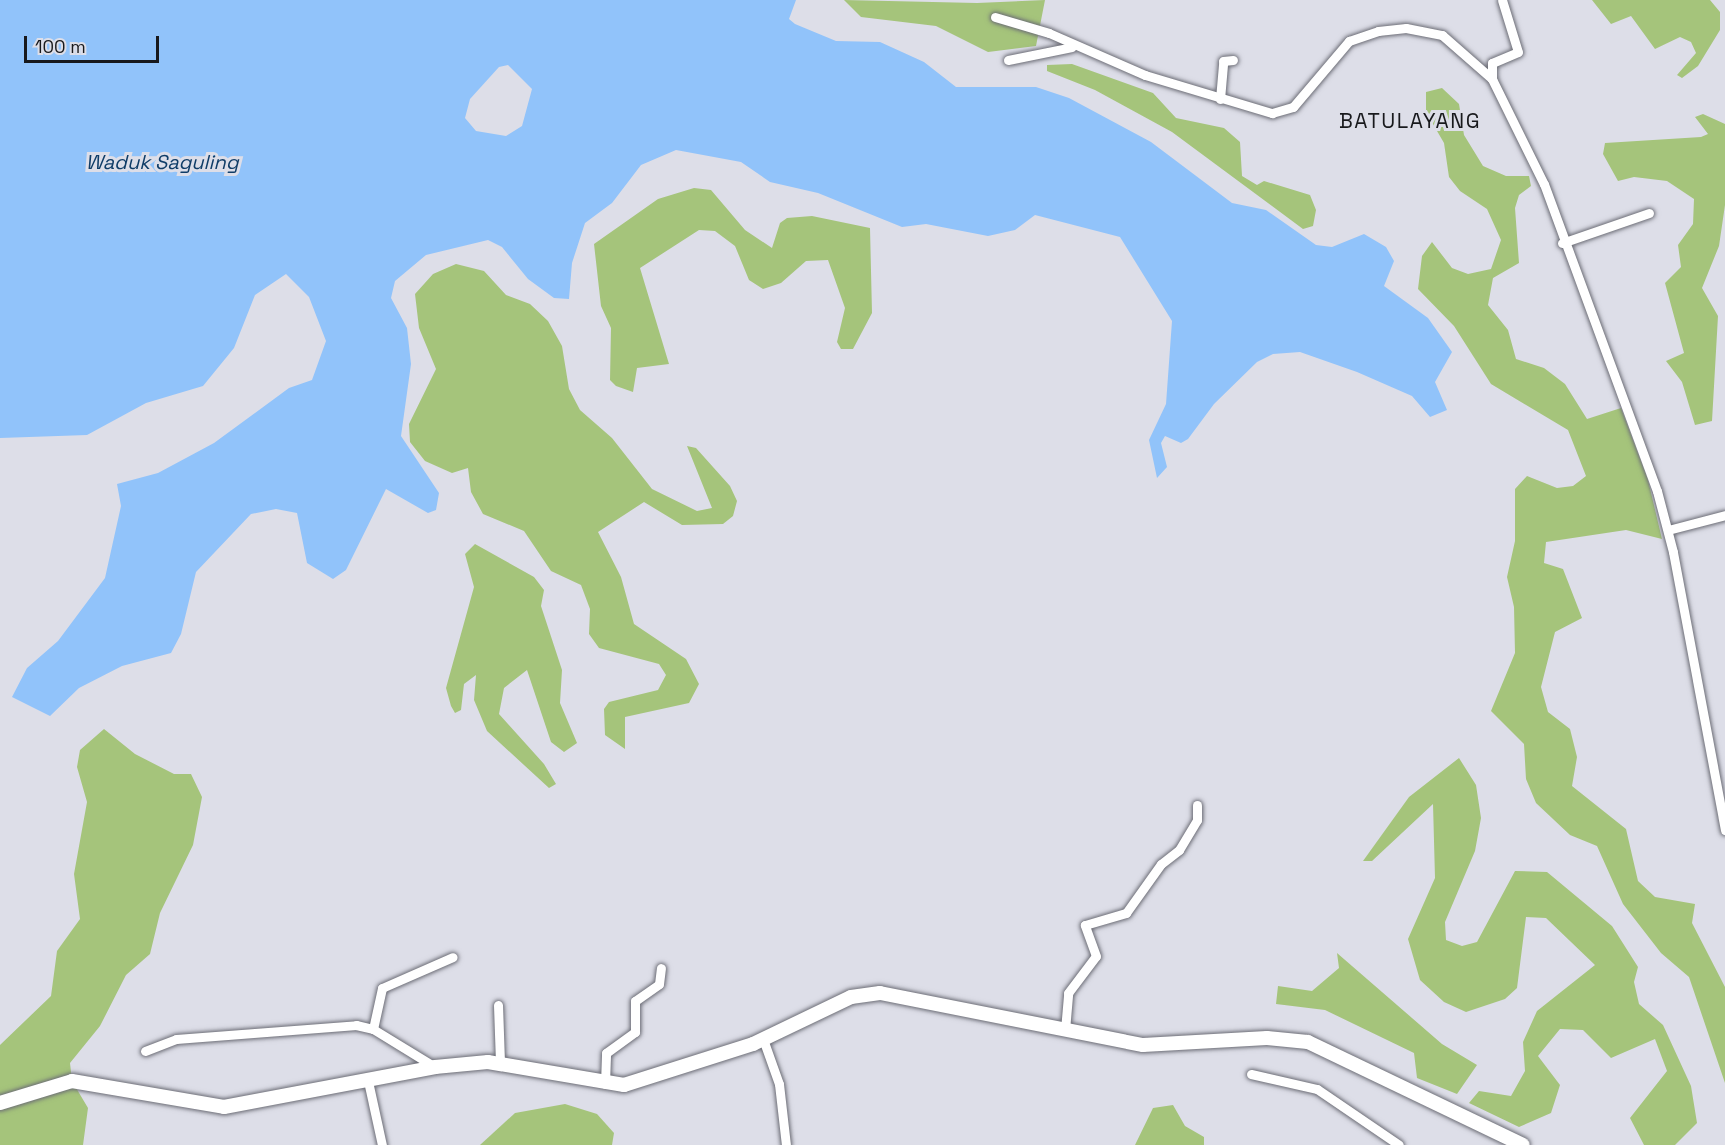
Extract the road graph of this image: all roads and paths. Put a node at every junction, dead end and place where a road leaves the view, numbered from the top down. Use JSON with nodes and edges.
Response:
{"nodes":[{"id":1,"x":1502,"y":0,"type":"edge"},
{"id":2,"x":995,"y":17,"type":"dead end"},
{"id":3,"x":1072,"y":47,"type":"junction"},
{"id":4,"x":1008,"y":60,"type":"dead end"},
{"id":5,"x":1233,"y":60,"type":"dead end"},
{"id":6,"x":1492,"y":79,"type":"junction"},
{"id":7,"x":1220,"y":99,"type":"junction"},
{"id":8,"x":1649,"y":213,"type":"dead end"},
{"id":9,"x":1562,"y":243,"type":"junction"},
{"id":10,"x":1725,"y":515,"type":"edge"},
{"id":11,"x":1668,"y":530,"type":"junction"},
{"id":12,"x":1197,"y":805,"type":"dead end"},
{"id":13,"x":1725,"y":830,"type":"edge"},
{"id":14,"x":453,"y":957,"type":"dead end"},
{"id":15,"x":661,"y":968,"type":"dead end"},
{"id":16,"x":498,"y":1005,"type":"dead end"},
{"id":17,"x":373,"y":1029,"type":"junction"},
{"id":18,"x":1065,"y":1030,"type":"junction"},
{"id":19,"x":764,"y":1039,"type":"junction"},
{"id":20,"x":145,"y":1051,"type":"dead end"},
{"id":21,"x":500,"y":1063,"type":"junction"},
{"id":22,"x":435,"y":1067,"type":"junction"},
{"id":23,"x":1251,"y":1074,"type":"dead end"},
{"id":24,"x":368,"y":1081,"type":"junction"},
{"id":25,"x":605,"y":1084,"type":"junction"},
{"id":26,"x":0,"y":1103,"type":"edge"},
{"id":27,"x":382,"y":1145,"type":"edge"},
{"id":28,"x":786,"y":1145,"type":"edge"},
{"id":29,"x":1399,"y":1145,"type":"edge"},
{"id":30,"x":1523,"y":1145,"type":"edge"}],
"edges":[{"from":1,"to":6,"type":"street"},
{"from":2,"to":3,"type":"street"},
{"from":3,"to":4,"type":"street"},
{"from":3,"to":7,"type":"street"},
{"from":5,"to":7,"type":"street"},
{"from":6,"to":7,"type":"street"},
{"from":6,"to":9,"type":"street"},
{"from":8,"to":9,"type":"street"},
{"from":9,"to":11,"type":"street"},
{"from":10,"to":11,"type":"street"},
{"from":11,"to":13,"type":"street"},
{"from":12,"to":18,"type":"street"},
{"from":14,"to":17,"type":"street"},
{"from":15,"to":25,"type":"street"},
{"from":16,"to":21,"type":"street"},
{"from":17,"to":20,"type":"street"},
{"from":17,"to":22,"type":"street"},
{"from":18,"to":19,"type":"main road"},
{"from":18,"to":30,"type":"main road"},
{"from":19,"to":25,"type":"main road"},
{"from":19,"to":28,"type":"street"},
{"from":21,"to":22,"type":"main road"},
{"from":21,"to":25,"type":"main road"},
{"from":22,"to":24,"type":"main road"},
{"from":23,"to":29,"type":"street"},
{"from":24,"to":26,"type":"main road"},
{"from":24,"to":27,"type":"street"}]}
